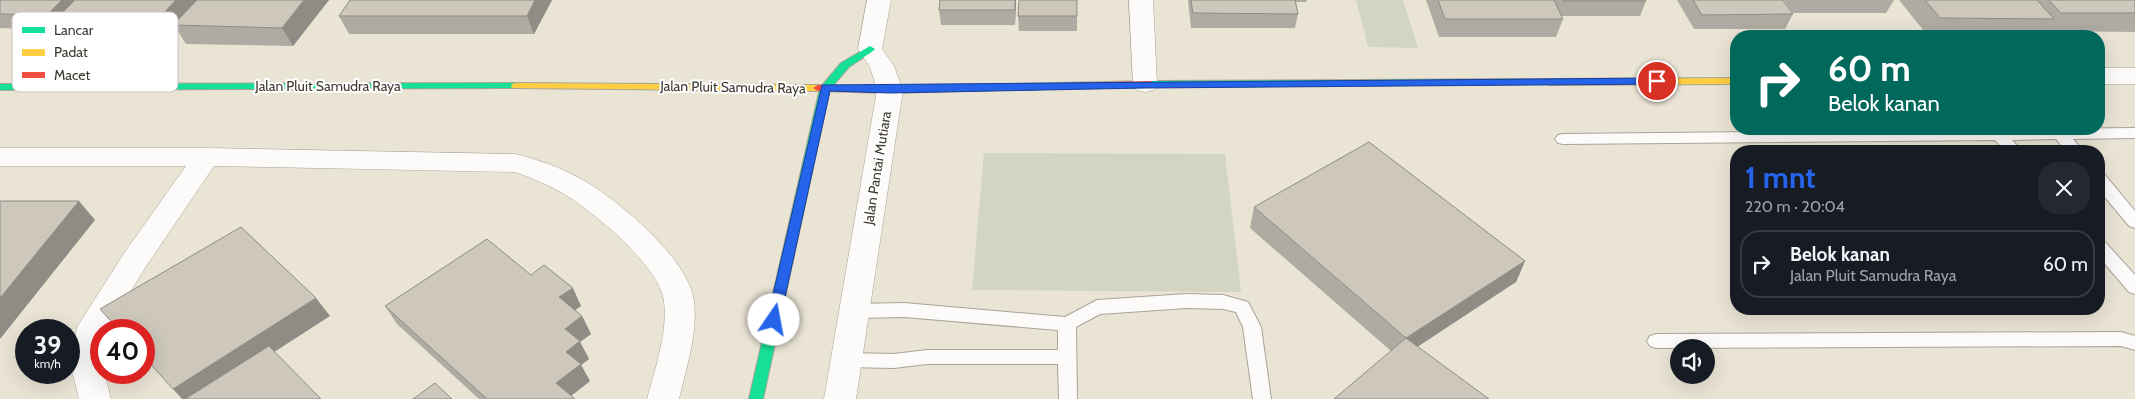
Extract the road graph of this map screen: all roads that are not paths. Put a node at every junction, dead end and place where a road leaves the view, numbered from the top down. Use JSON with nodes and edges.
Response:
{"nodes":[{"id":1,"x":879,"y":0,"type":"edge"},
{"id":2,"x":1141,"y":0,"type":"edge"},
{"id":3,"x":870,"y":49,"type":"junction"},
{"id":4,"x":2105,"y":76,"type":"edge"},
{"id":5,"x":2135,"y":76,"type":"edge"},
{"id":6,"x":1730,"y":81,"type":"edge"},
{"id":7,"x":1145,"y":84,"type":"junction"},
{"id":8,"x":178,"y":87,"type":"edge"},
{"id":9,"x":826,"y":88,"type":"junction"},
{"id":10,"x":890,"y":90,"type":"junction"},
{"id":11,"x":2105,"y":132,"type":"edge"},
{"id":12,"x":2135,"y":133,"type":"edge"},
{"id":13,"x":1780,"y":135,"type":"edge"},
{"id":14,"x":2000,"y":135,"type":"edge"},
{"id":15,"x":2061,"y":135,"type":"edge"},
{"id":16,"x":1563,"y":139,"type":"dead end"},
{"id":17,"x":2009,"y":145,"type":"edge"},
{"id":18,"x":2070,"y":145,"type":"edge"},
{"id":19,"x":0,"y":156,"type":"edge"},
{"id":20,"x":207,"y":157,"type":"junction"},
{"id":21,"x":2105,"y":186,"type":"edge"},
{"id":22,"x":2135,"y":222,"type":"edge"},
{"id":23,"x":2105,"y":253,"type":"edge"},
{"id":24,"x":2135,"y":287,"type":"edge"},
{"id":25,"x":854,"y":311,"type":"junction"},
{"id":26,"x":1066,"y":324,"type":"junction"},
{"id":27,"x":1656,"y":342,"type":"dead end"},
{"id":28,"x":2135,"y":343,"type":"edge"},
{"id":29,"x":1067,"y":357,"type":"junction"},
{"id":30,"x":847,"y":360,"type":"junction"},
{"id":31,"x":94,"y":399,"type":"edge"},
{"id":32,"x":663,"y":399,"type":"edge"},
{"id":33,"x":756,"y":399,"type":"edge"},
{"id":34,"x":840,"y":399,"type":"edge"},
{"id":35,"x":1068,"y":399,"type":"edge"},
{"id":36,"x":1262,"y":399,"type":"edge"}],
"edges":[{"from":1,"to":3,"type":"street"},
{"from":2,"to":7,"type":"street"},
{"from":3,"to":9,"type":"street"},
{"from":3,"to":10,"type":"street","name":"Jalan Pantai Mutiara"},
{"from":4,"to":5,"type":"street"},
{"from":6,"to":7,"type":"street","name":"Jalan Pluit Samudra Raya"},
{"from":7,"to":10,"type":"street","name":"Jalan Pluit Samudra Raya"},
{"from":8,"to":9,"type":"street","name":"Jalan Pluit Samudra Raya"},
{"from":9,"to":10,"type":"street","name":"Jalan Pluit Samudra Raya"},
{"from":9,"to":33,"type":"street"},
{"from":10,"to":25,"type":"street","name":"Jalan Pantai Mutiara"},
{"from":11,"to":12,"type":"lane"},
{"from":13,"to":16,"type":"lane"},
{"from":14,"to":17,"type":"lane"},
{"from":15,"to":18,"type":"lane"},
{"from":19,"to":20,"type":"street"},
{"from":20,"to":31,"type":"street"},
{"from":20,"to":32,"type":"street"},
{"from":21,"to":22,"type":"lane"},
{"from":23,"to":24,"type":"lane"},
{"from":25,"to":26,"type":"lane"},
{"from":25,"to":30,"type":"street","name":"Jalan Pantai Mutiara"},
{"from":26,"to":29,"type":"lane"},
{"from":26,"to":36,"type":"lane"},
{"from":27,"to":28,"type":"lane"},
{"from":29,"to":30,"type":"lane"},
{"from":29,"to":35,"type":"lane"},
{"from":30,"to":34,"type":"street","name":"Jalan Pantai Mutiara"}]}
